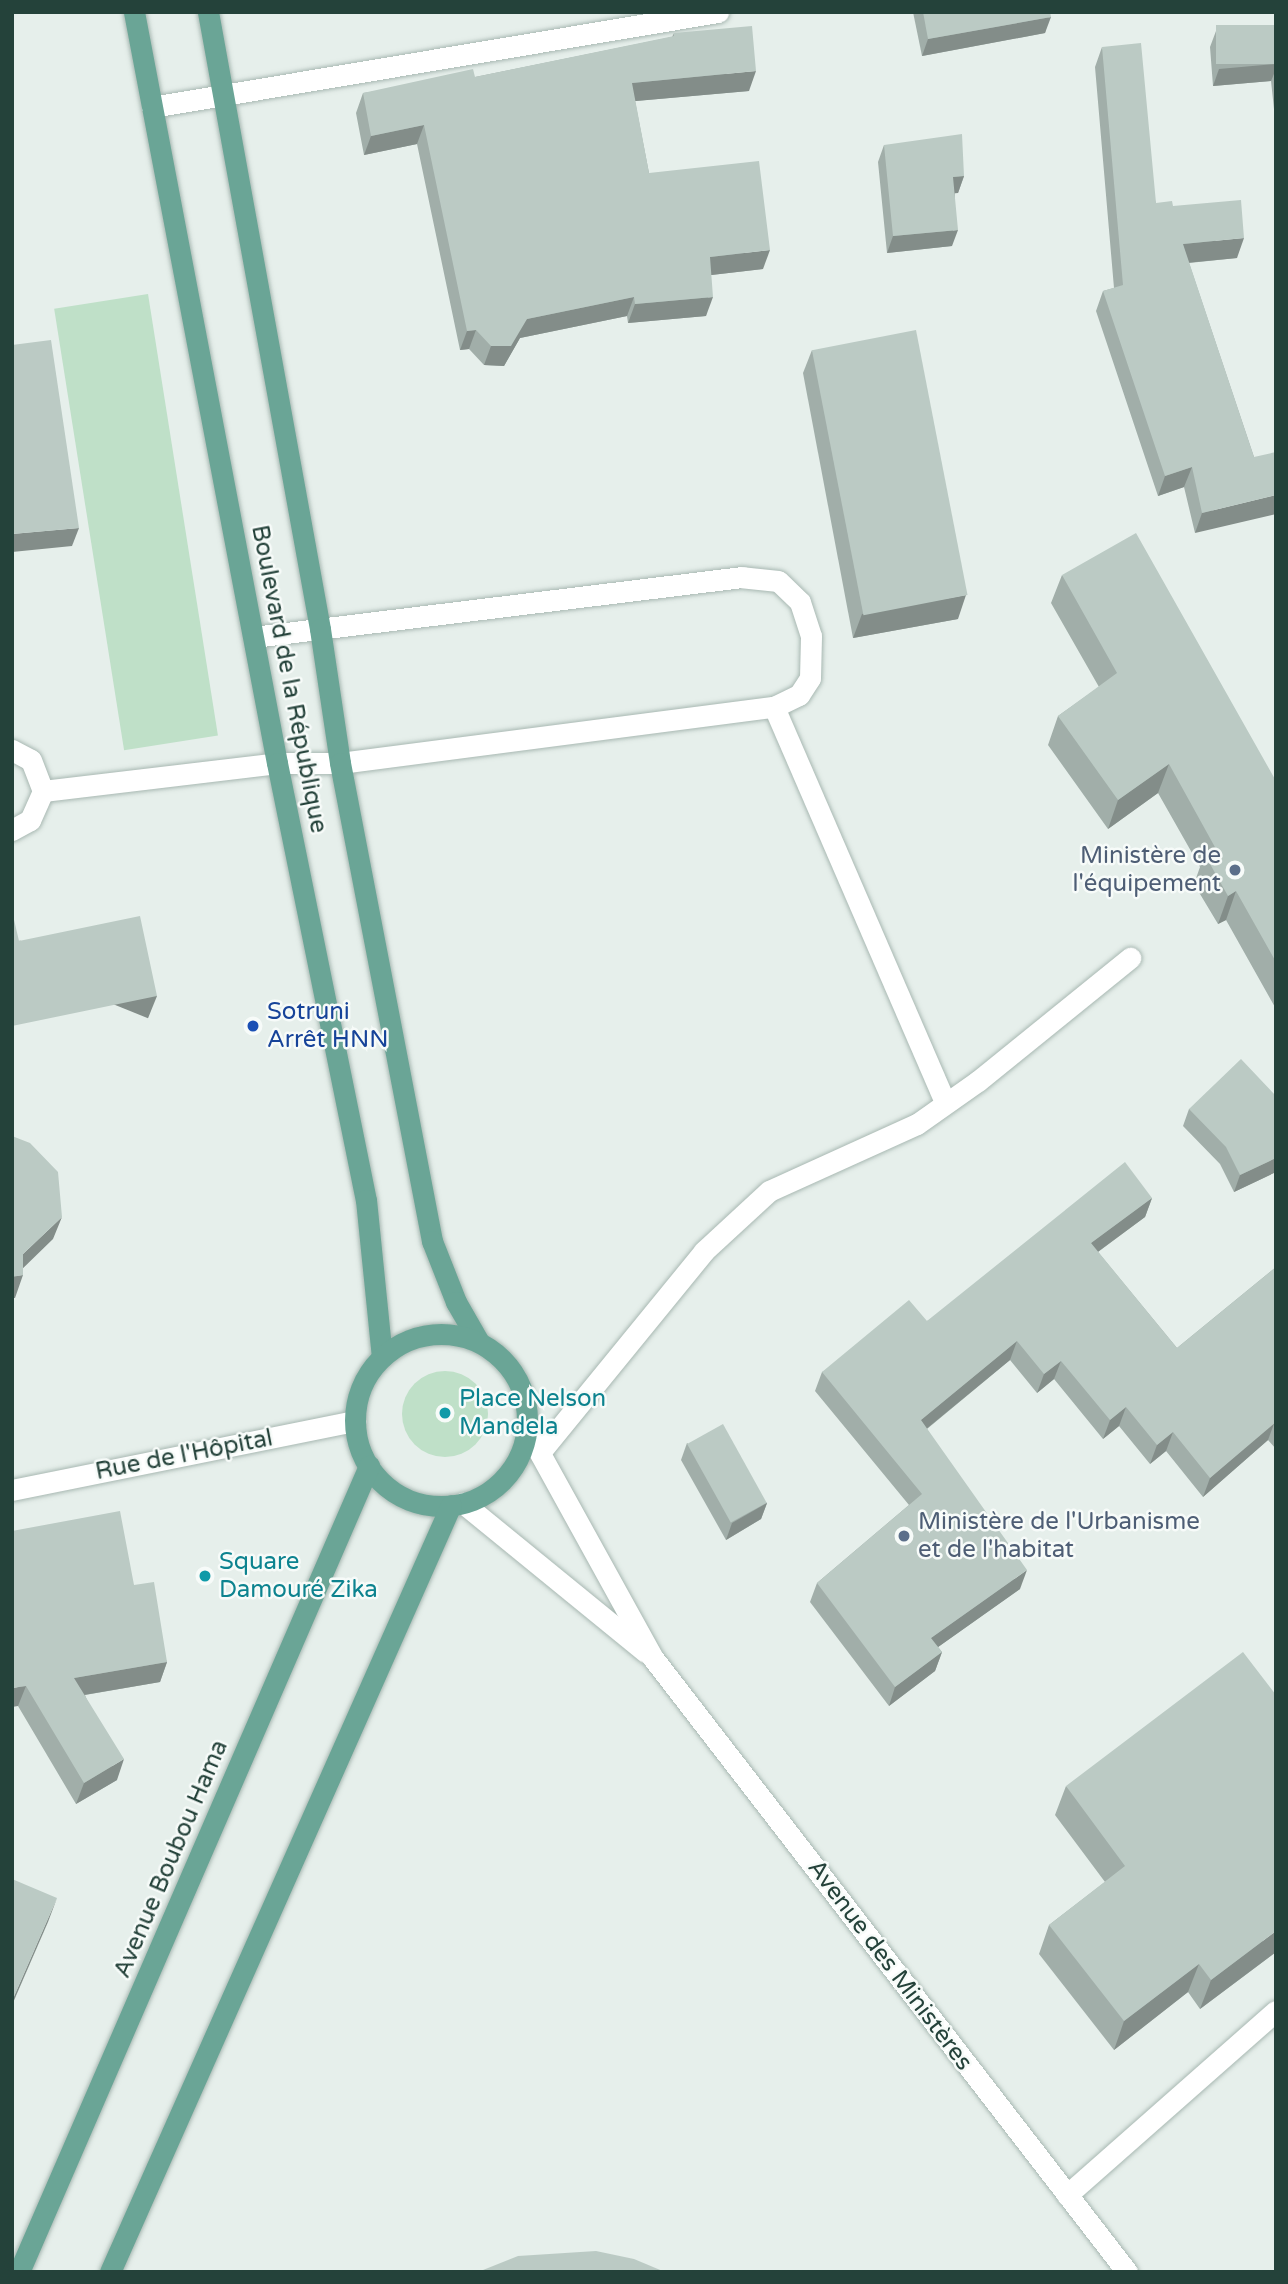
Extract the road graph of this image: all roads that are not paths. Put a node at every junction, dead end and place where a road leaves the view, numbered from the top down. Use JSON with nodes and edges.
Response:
{"nodes":[{"id":1,"x":134,"y":12,"type":"edge"},
{"id":2,"x":208,"y":12,"type":"edge"},
{"id":3,"x":718,"y":12,"type":"edge"},
{"id":4,"x":223,"y":97,"type":"junction"},
{"id":5,"x":152,"y":107,"type":"junction"},
{"id":6,"x":320,"y":629,"type":"junction"},
{"id":7,"x":254,"y":636,"type":"junction"},
{"id":8,"x":774,"y":707,"type":"junction"},
{"id":9,"x":12,"y":750,"type":"edge"},
{"id":10,"x":276,"y":763,"type":"junction"},
{"id":11,"x":340,"y":763,"type":"junction"},
{"id":12,"x":43,"y":791,"type":"junction"},
{"id":13,"x":12,"y":830,"type":"edge"},
{"id":14,"x":1130,"y":958,"type":"dead end"},
{"id":15,"x":945,"y":1103,"type":"junction"},
{"id":16,"x":480,"y":1342,"type":"junction"},
{"id":17,"x":382,"y":1357,"type":"junction"},
{"id":18,"x":355,"y":1420,"type":"junction"},
{"id":19,"x":527,"y":1430,"type":"junction"},
{"id":20,"x":541,"y":1451,"type":"junction"},
{"id":21,"x":369,"y":1466,"type":"junction"},
{"id":22,"x":12,"y":1490,"type":"edge"},
{"id":23,"x":457,"y":1504,"type":"junction"},
{"id":24,"x":653,"y":1658,"type":"junction"},
{"id":25,"x":1276,"y":2011,"type":"edge"},
{"id":26,"x":1067,"y":2196,"type":"junction"},
{"id":27,"x":19,"y":2272,"type":"edge"},
{"id":28,"x":110,"y":2272,"type":"edge"},
{"id":29,"x":1127,"y":2272,"type":"edge"}],
"edges":[{"from":1,"to":5,"type":"main road","name":"Boulevard de la République"},
{"from":2,"to":4,"type":"main road","name":"Boulevard de la République"},
{"from":3,"to":4,"type":"street"},
{"from":4,"to":5,"type":"street"},
{"from":4,"to":6,"type":"main road","name":"Boulevard de la République"},
{"from":5,"to":7,"type":"main road","name":"Boulevard de la République"},
{"from":6,"to":7,"type":"street"},
{"from":6,"to":8,"type":"street"},
{"from":6,"to":11,"type":"main road","name":"Boulevard de la République"},
{"from":7,"to":10,"type":"main road","name":"Boulevard de la République"},
{"from":8,"to":11,"type":"street"},
{"from":8,"to":15,"type":"street"},
{"from":9,"to":12,"type":"street"},
{"from":10,"to":11,"type":"street"},
{"from":10,"to":12,"type":"street"},
{"from":10,"to":17,"type":"main road","name":"Boulevard de la République"},
{"from":11,"to":16,"type":"main road","name":"Boulevard de la République"},
{"from":12,"to":13,"type":"street"},
{"from":14,"to":15,"type":"street"},
{"from":15,"to":20,"type":"street"},
{"from":16,"to":17,"type":"main road"},
{"from":16,"to":19,"type":"main road"},
{"from":17,"to":18,"type":"main road"},
{"from":18,"to":21,"type":"main road"},
{"from":18,"to":22,"type":"street","name":"Rue de l'Hôpital"},
{"from":19,"to":20,"type":"street","name":"Avenue des Ministères"},
{"from":19,"to":23,"type":"main road"},
{"from":20,"to":24,"type":"street","name":"Avenue des Ministères"},
{"from":21,"to":23,"type":"main road"},
{"from":21,"to":27,"type":"main road","name":"Avenue Boubou Hama"},
{"from":23,"to":24,"type":"street","name":"Avenue des Ministères"},
{"from":23,"to":28,"type":"main road"},
{"from":24,"to":26,"type":"street","name":"Avenue des Ministères"},
{"from":25,"to":26,"type":"street"},
{"from":26,"to":29,"type":"street","name":"Avenue des Ministères"}]}
